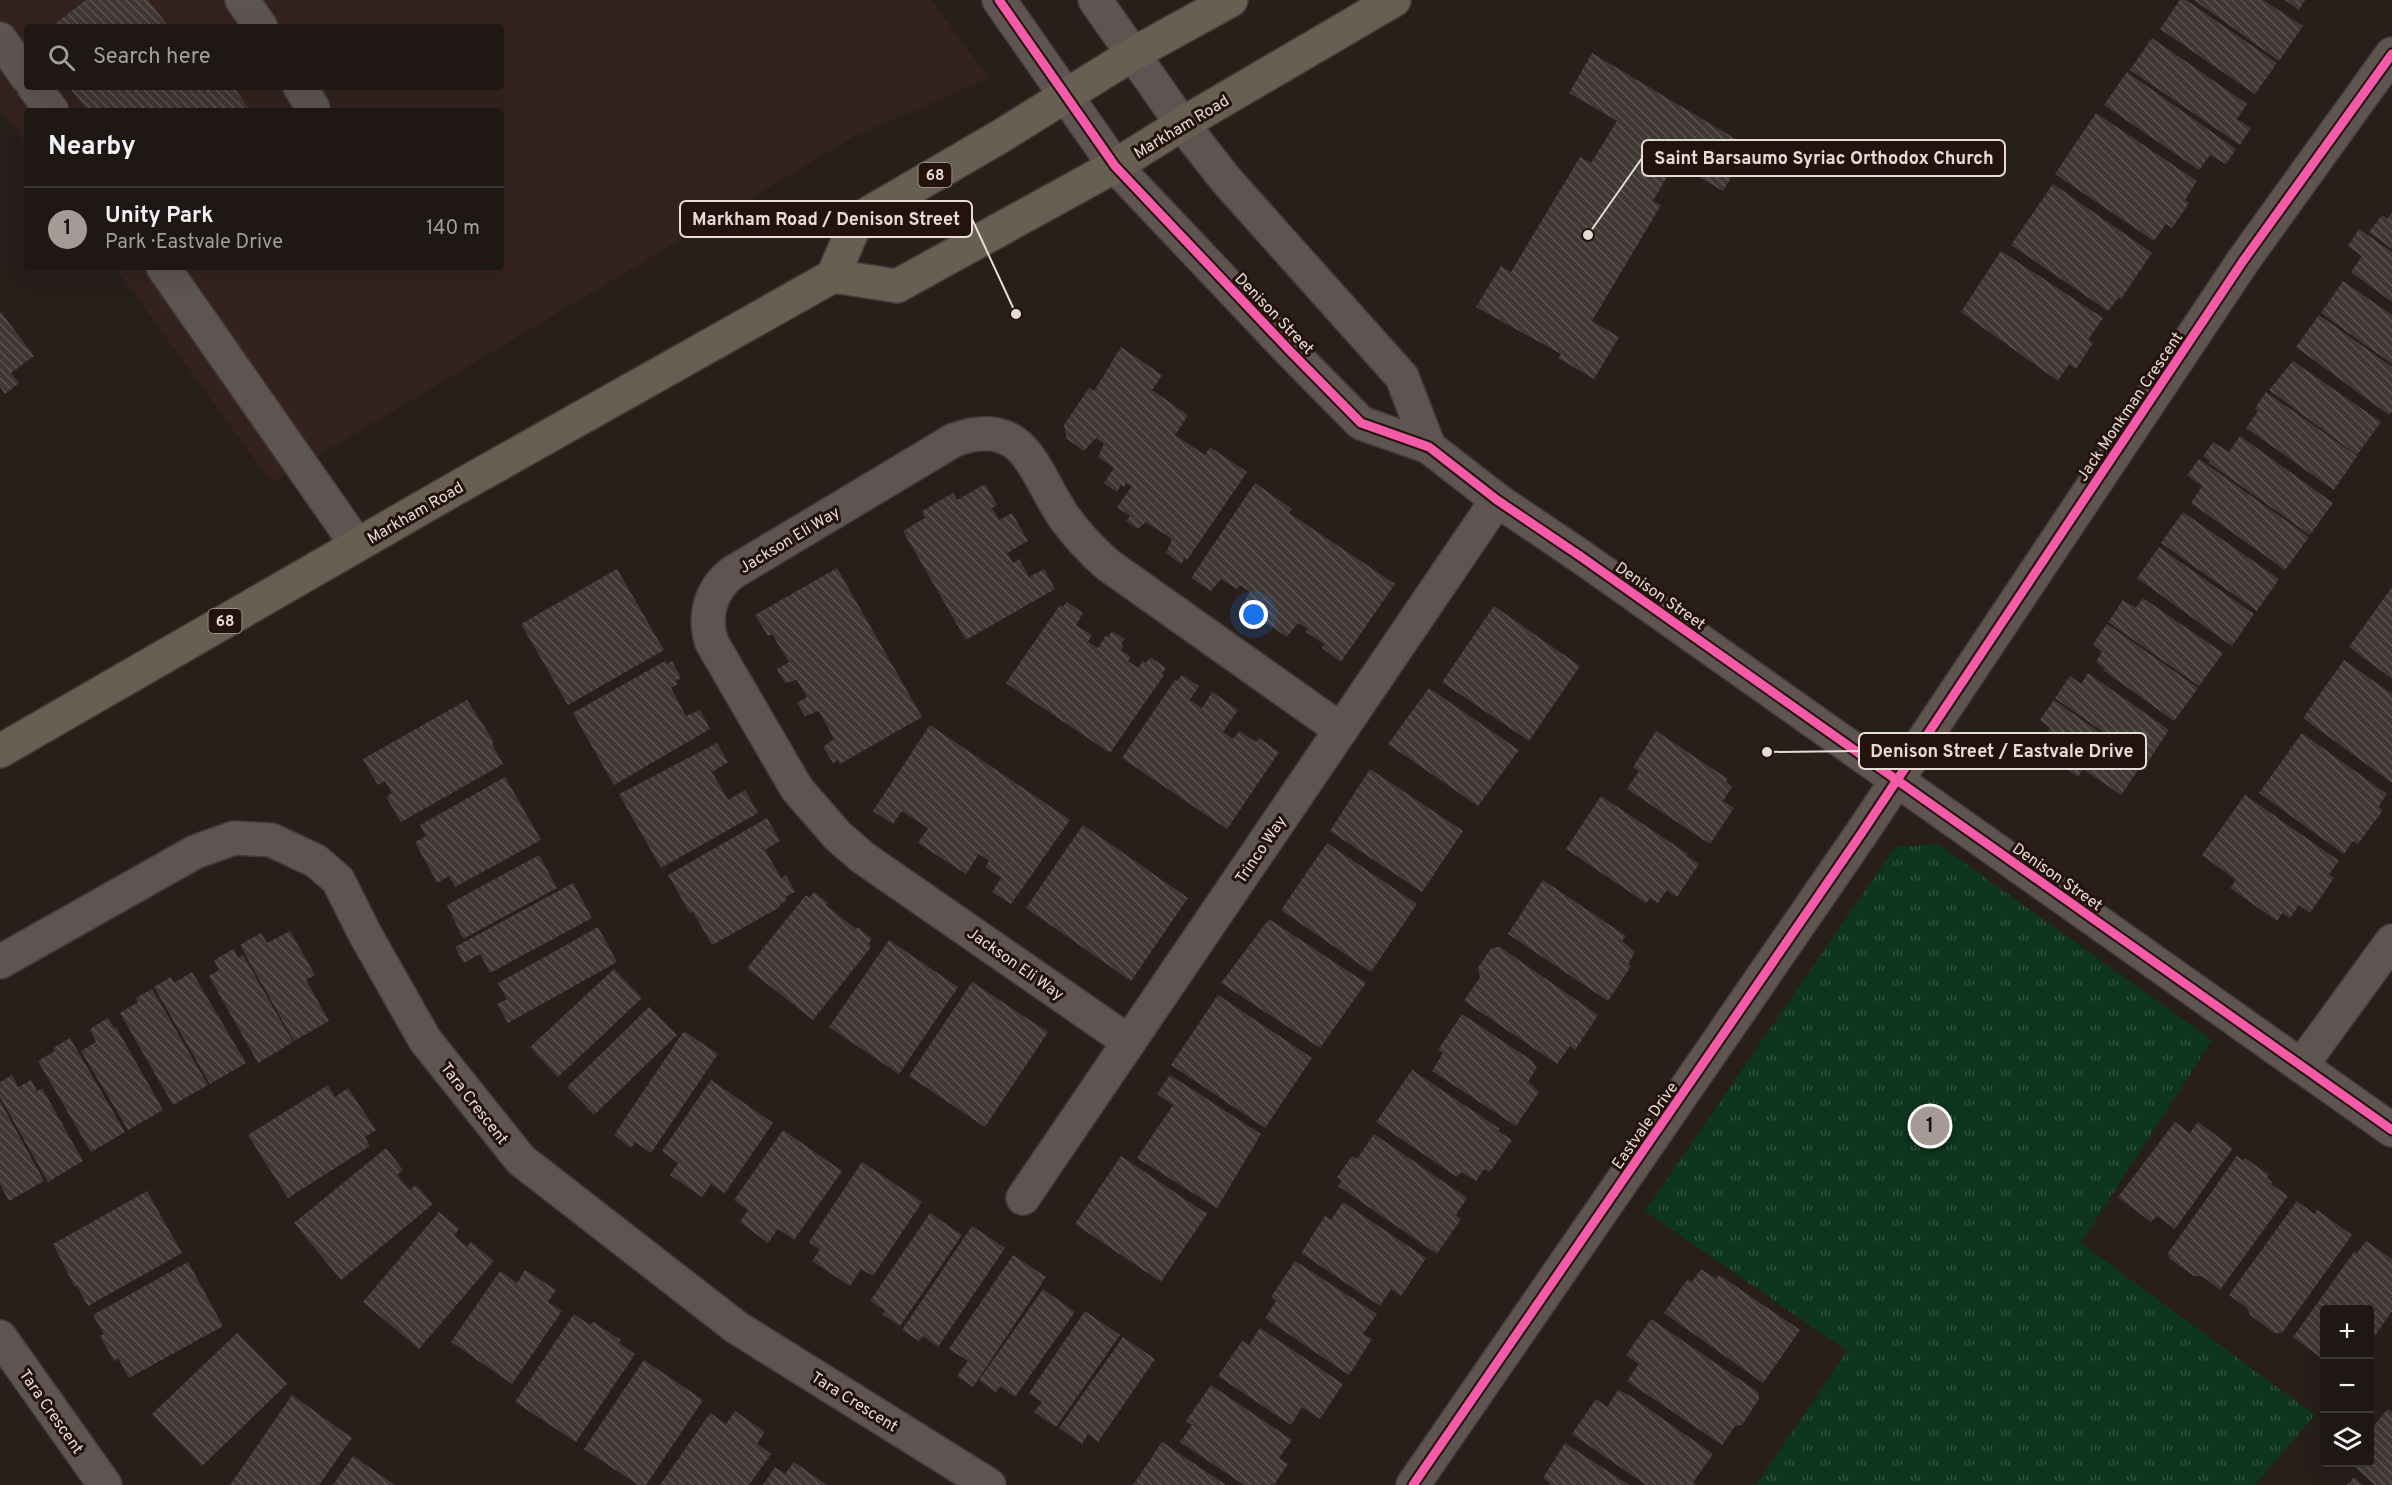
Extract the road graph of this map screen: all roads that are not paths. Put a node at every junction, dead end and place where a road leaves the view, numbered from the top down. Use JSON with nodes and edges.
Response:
{"nodes":[{"id":1,"x":242,"y":0,"type":"edge"},
{"id":2,"x":999,"y":0,"type":"edge"},
{"id":3,"x":1095,"y":0,"type":"edge"},
{"id":4,"x":1231,"y":0,"type":"edge"},
{"id":5,"x":1394,"y":0,"type":"edge"},
{"id":6,"x":259,"y":24,"type":"edge"},
{"id":7,"x":0,"y":39,"type":"edge"},
{"id":8,"x":1133,"y":54,"type":"junction"},
{"id":9,"x":2392,"y":54,"type":"edge"},
{"id":10,"x":24,"y":72,"type":"edge"},
{"id":11,"x":36,"y":90,"type":"edge"},
{"id":12,"x":302,"y":90,"type":"edge"},
{"id":13,"x":1064,"y":96,"type":"junction"},
{"id":14,"x":49,"y":108,"type":"edge"},
{"id":15,"x":313,"y":108,"type":"edge"},
{"id":16,"x":1182,"y":124,"type":"junction"},
{"id":17,"x":1115,"y":166,"type":"junction"},
{"id":18,"x":165,"y":270,"type":"edge"},
{"id":19,"x":833,"y":276,"type":"junction"},
{"id":20,"x":1429,"y":447,"type":"junction"},
{"id":21,"x":1497,"y":501,"type":"junction"},
{"id":22,"x":357,"y":545,"type":"junction"},
{"id":23,"x":1341,"y":730,"type":"junction"},
{"id":24,"x":0,"y":752,"type":"edge"},
{"id":25,"x":1898,"y":781,"type":"junction"},
{"id":26,"x":2392,"y":941,"type":"edge"},
{"id":27,"x":0,"y":962,"type":"edge"},
{"id":28,"x":1130,"y":1042,"type":"junction"},
{"id":29,"x":2301,"y":1066,"type":"junction"},
{"id":30,"x":2392,"y":1130,"type":"edge"},
{"id":31,"x":1023,"y":1198,"type":"dead end"},
{"id":32,"x":0,"y":1336,"type":"edge"},
{"id":33,"x":105,"y":1485,"type":"edge"},
{"id":34,"x":989,"y":1485,"type":"edge"},
{"id":35,"x":1413,"y":1485,"type":"edge"}],
"edges":[{"from":1,"to":6,"type":"street"},
{"from":2,"to":13,"type":"street","name":"Denison Street"},
{"from":3,"to":8,"type":"street"},
{"from":4,"to":8,"type":"main road","number":"68"},
{"from":5,"to":16,"type":"main road","name":"Markham Road"},
{"from":7,"to":10,"type":"street"},
{"from":8,"to":13,"type":"main road","number":"68"},
{"from":8,"to":16,"type":"street"},
{"from":9,"to":25,"type":"street","name":"Jack Monkman Crescent"},
{"from":11,"to":14,"type":"street"},
{"from":12,"to":15,"type":"street"},
{"from":13,"to":17,"type":"street","name":"Denison Street"},
{"from":13,"to":19,"type":"main road","number":"68"},
{"from":16,"to":17,"type":"main road","name":"Markham Road"},
{"from":16,"to":20,"type":"street"},
{"from":17,"to":19,"type":"main road","name":"Markham Road"},
{"from":17,"to":20,"type":"street","name":"Denison Street"},
{"from":18,"to":22,"type":"street"},
{"from":19,"to":22,"type":"main road","name":"Markham Road","number":"68"},
{"from":20,"to":21,"type":"street","name":"Denison Street"},
{"from":21,"to":23,"type":"street","name":"Trinco Way"},
{"from":21,"to":25,"type":"street","name":"Denison Street"},
{"from":22,"to":24,"type":"main road","name":"Markham Road","number":"68"},
{"from":23,"to":28,"type":"street","name":"Trinco Way"},
{"from":23,"to":28,"type":"street","name":"Jackson Eli Way"},
{"from":25,"to":29,"type":"street","name":"Denison Street"},
{"from":25,"to":35,"type":"street","name":"Eastvale Drive"},
{"from":26,"to":29,"type":"street"},
{"from":27,"to":34,"type":"street","name":"Tara Crescent"},
{"from":28,"to":31,"type":"street","name":"Trinco Way"},
{"from":29,"to":30,"type":"street","name":"Denison Street"},
{"from":32,"to":33,"type":"street","name":"Tara Crescent"}]}
